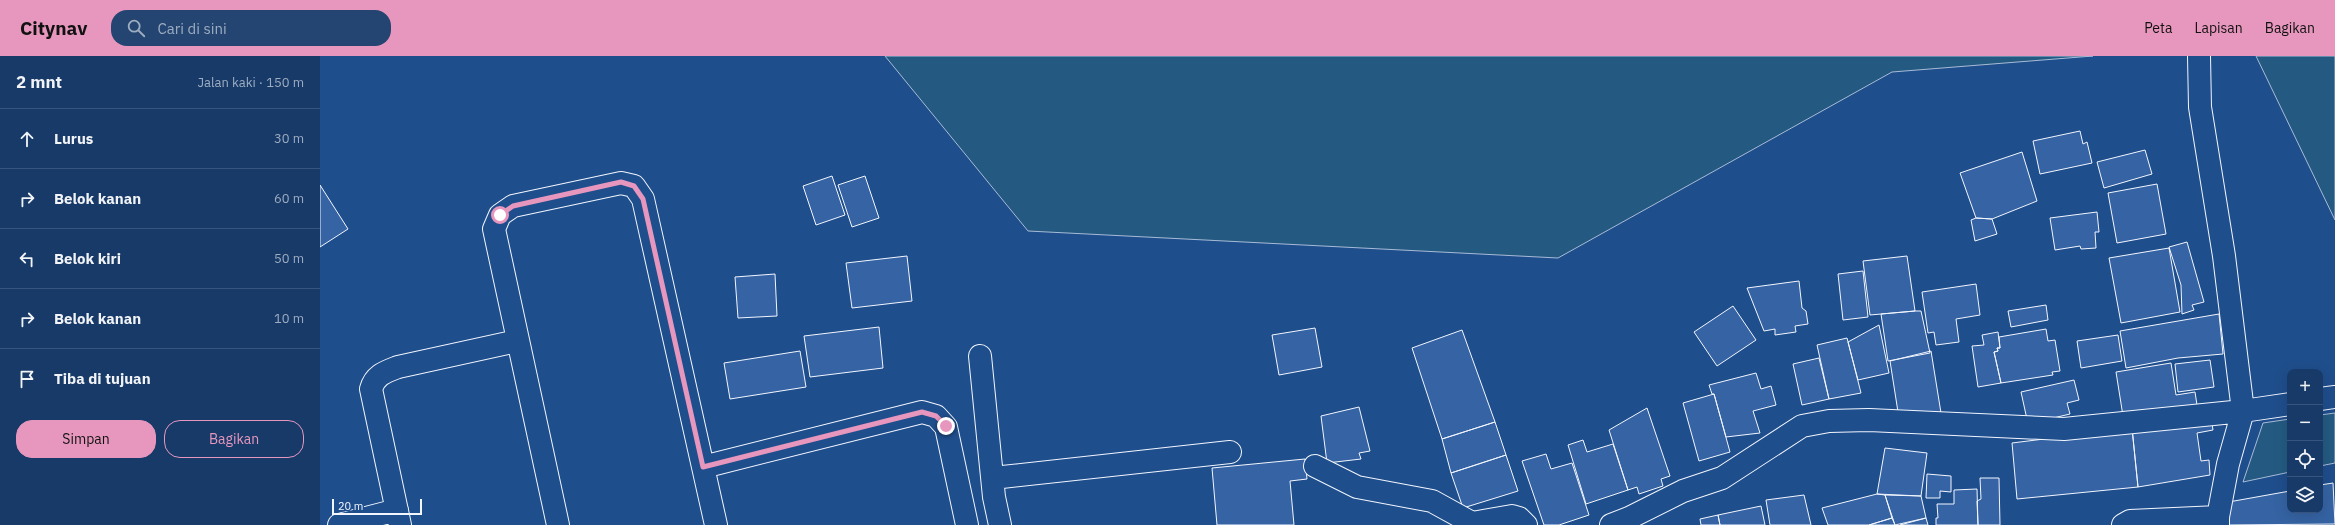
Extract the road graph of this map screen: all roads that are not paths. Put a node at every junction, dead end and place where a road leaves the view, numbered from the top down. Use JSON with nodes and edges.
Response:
{"nodes":[{"id":1,"x":2198,"y":56,"type":"edge"},
{"id":2,"x":517,"y":341,"type":"junction"},
{"id":3,"x":980,"y":356,"type":"dead end"},
{"id":4,"x":2335,"y":397,"type":"edge"},
{"id":5,"x":2323,"y":399,"type":"edge"},
{"id":6,"x":2287,"y":404,"type":"edge"},
{"id":7,"x":2243,"y":411,"type":"junction"},
{"id":8,"x":1230,"y":452,"type":"dead end"},
{"id":9,"x":1315,"y":466,"type":"dead end"},
{"id":10,"x":703,"y":467,"type":"junction"},
{"id":11,"x":993,"y":478,"type":"junction"},
{"id":12,"x":399,"y":518,"type":"edge"},
{"id":13,"x":2218,"y":521,"type":"edge"},
{"id":14,"x":339,"y":525,"type":"edge"},
{"id":15,"x":558,"y":525,"type":"edge"},
{"id":16,"x":716,"y":525,"type":"edge"},
{"id":17,"x":967,"y":525,"type":"edge"},
{"id":18,"x":1000,"y":525,"type":"edge"},
{"id":19,"x":1526,"y":525,"type":"edge"},
{"id":20,"x":1611,"y":525,"type":"edge"},
{"id":21,"x":2123,"y":525,"type":"edge"}],
"edges":[{"from":1,"to":7,"type":"street"},
{"from":2,"to":10,"type":"street"},
{"from":2,"to":12,"type":"street"},
{"from":2,"to":15,"type":"street"},
{"from":3,"to":11,"type":"street"},
{"from":4,"to":5,"type":"street"},
{"from":6,"to":7,"type":"street"},
{"from":7,"to":13,"type":"street"},
{"from":7,"to":20,"type":"street"},
{"from":8,"to":11,"type":"street"},
{"from":9,"to":19,"type":"street"},
{"from":10,"to":16,"type":"street"},
{"from":10,"to":17,"type":"street"},
{"from":11,"to":18,"type":"street"},
{"from":12,"to":14,"type":"street"},
{"from":13,"to":21,"type":"street"}]}
